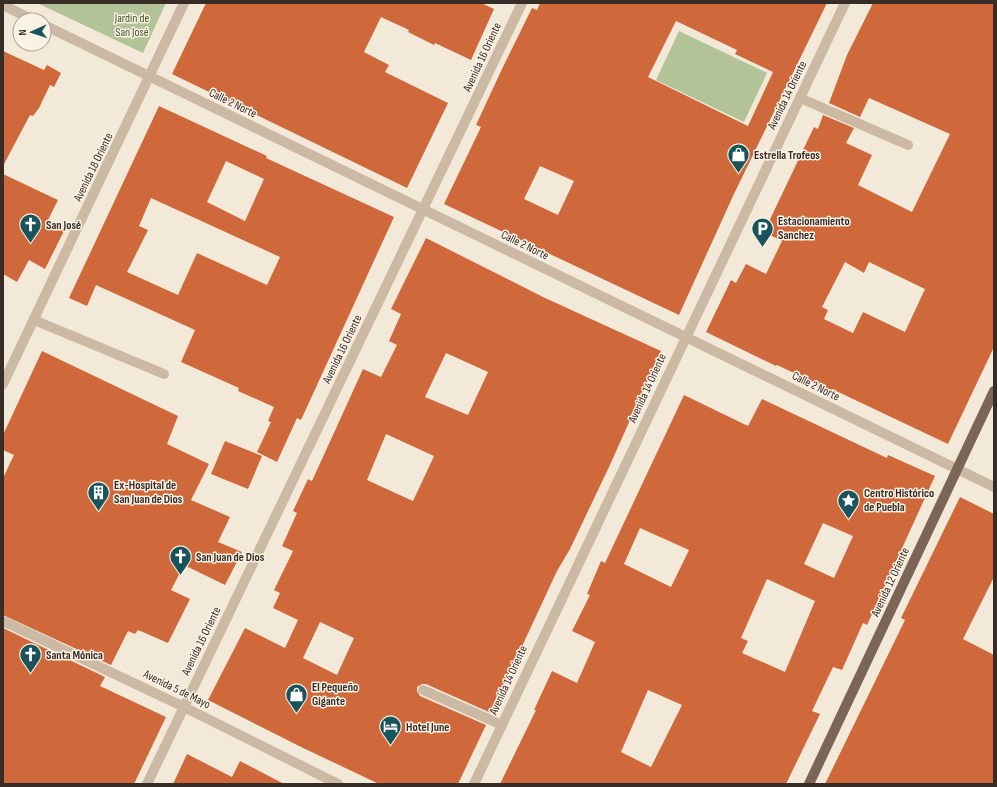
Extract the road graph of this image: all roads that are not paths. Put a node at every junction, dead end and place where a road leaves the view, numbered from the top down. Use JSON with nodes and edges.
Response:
{"nodes":[{"id":1,"x":184,"y":3,"type":"edge"},
{"id":2,"x":522,"y":3,"type":"edge"},
{"id":3,"x":845,"y":3,"type":"edge"},
{"id":4,"x":3,"y":5,"type":"edge"},
{"id":5,"x":17,"y":7,"type":"edge"},
{"id":6,"x":52,"y":29,"type":"edge"},
{"id":7,"x":150,"y":77,"type":"junction"},
{"id":8,"x":800,"y":98,"type":"junction"},
{"id":9,"x":908,"y":145,"type":"dead end"},
{"id":10,"x":424,"y":210,"type":"junction"},
{"id":11,"x":34,"y":320,"type":"junction"},
{"id":12,"x":686,"y":337,"type":"junction"},
{"id":13,"x":164,"y":374,"type":"dead end"},
{"id":14,"x":3,"y":384,"type":"edge"},
{"id":15,"x":994,"y":391,"type":"edge"},
{"id":16,"x":957,"y":469,"type":"junction"},
{"id":17,"x":994,"y":487,"type":"edge"},
{"id":18,"x":3,"y":621,"type":"edge"},
{"id":19,"x":423,"y":690,"type":"dead end"},
{"id":20,"x":184,"y":707,"type":"junction"},
{"id":21,"x":502,"y":725,"type":"junction"},
{"id":22,"x":147,"y":784,"type":"edge"},
{"id":23,"x":338,"y":784,"type":"edge"},
{"id":24,"x":474,"y":784,"type":"edge"},
{"id":25,"x":809,"y":784,"type":"edge"}],
"edges":[{"from":1,"to":7,"type":"street","name":"Avenida 18 Oriente"},
{"from":2,"to":10,"type":"street","name":"Avenida 16 Oriente"},
{"from":3,"to":8,"type":"street","name":"Avenida 14 Oriente"},
{"from":4,"to":5,"type":"street"},
{"from":6,"to":7,"type":"street","name":"Calle 2 Norte"},
{"from":7,"to":10,"type":"street","name":"Calle 2 Norte"},
{"from":7,"to":11,"type":"street","name":"Avenida 18 Oriente"},
{"from":8,"to":9,"type":"street"},
{"from":8,"to":12,"type":"street","name":"Avenida 14 Oriente"},
{"from":10,"to":12,"type":"street","name":"Calle 2 Norte"},
{"from":10,"to":20,"type":"street","name":"Avenida 16 Oriente"},
{"from":11,"to":13,"type":"street"},
{"from":11,"to":14,"type":"street","name":"Avenida 18 Oriente"},
{"from":12,"to":16,"type":"street","name":"Calle 2 Norte"},
{"from":12,"to":21,"type":"street","name":"Avenida 14 Oriente"},
{"from":15,"to":16,"type":"main road","name":"Avenida 12 Oriente"},
{"from":16,"to":17,"type":"street","name":"Calle 2 Norte"},
{"from":16,"to":25,"type":"main road","name":"Avenida 12 Oriente"},
{"from":18,"to":20,"type":"street","name":"Avenida 5 de Mayo"},
{"from":19,"to":21,"type":"street"},
{"from":20,"to":22,"type":"street","name":"Avenida 16 Oriente"},
{"from":20,"to":23,"type":"street","name":"Avenida 5 de Mayo"},
{"from":21,"to":24,"type":"street","name":"Avenida 14 Oriente"}]}
